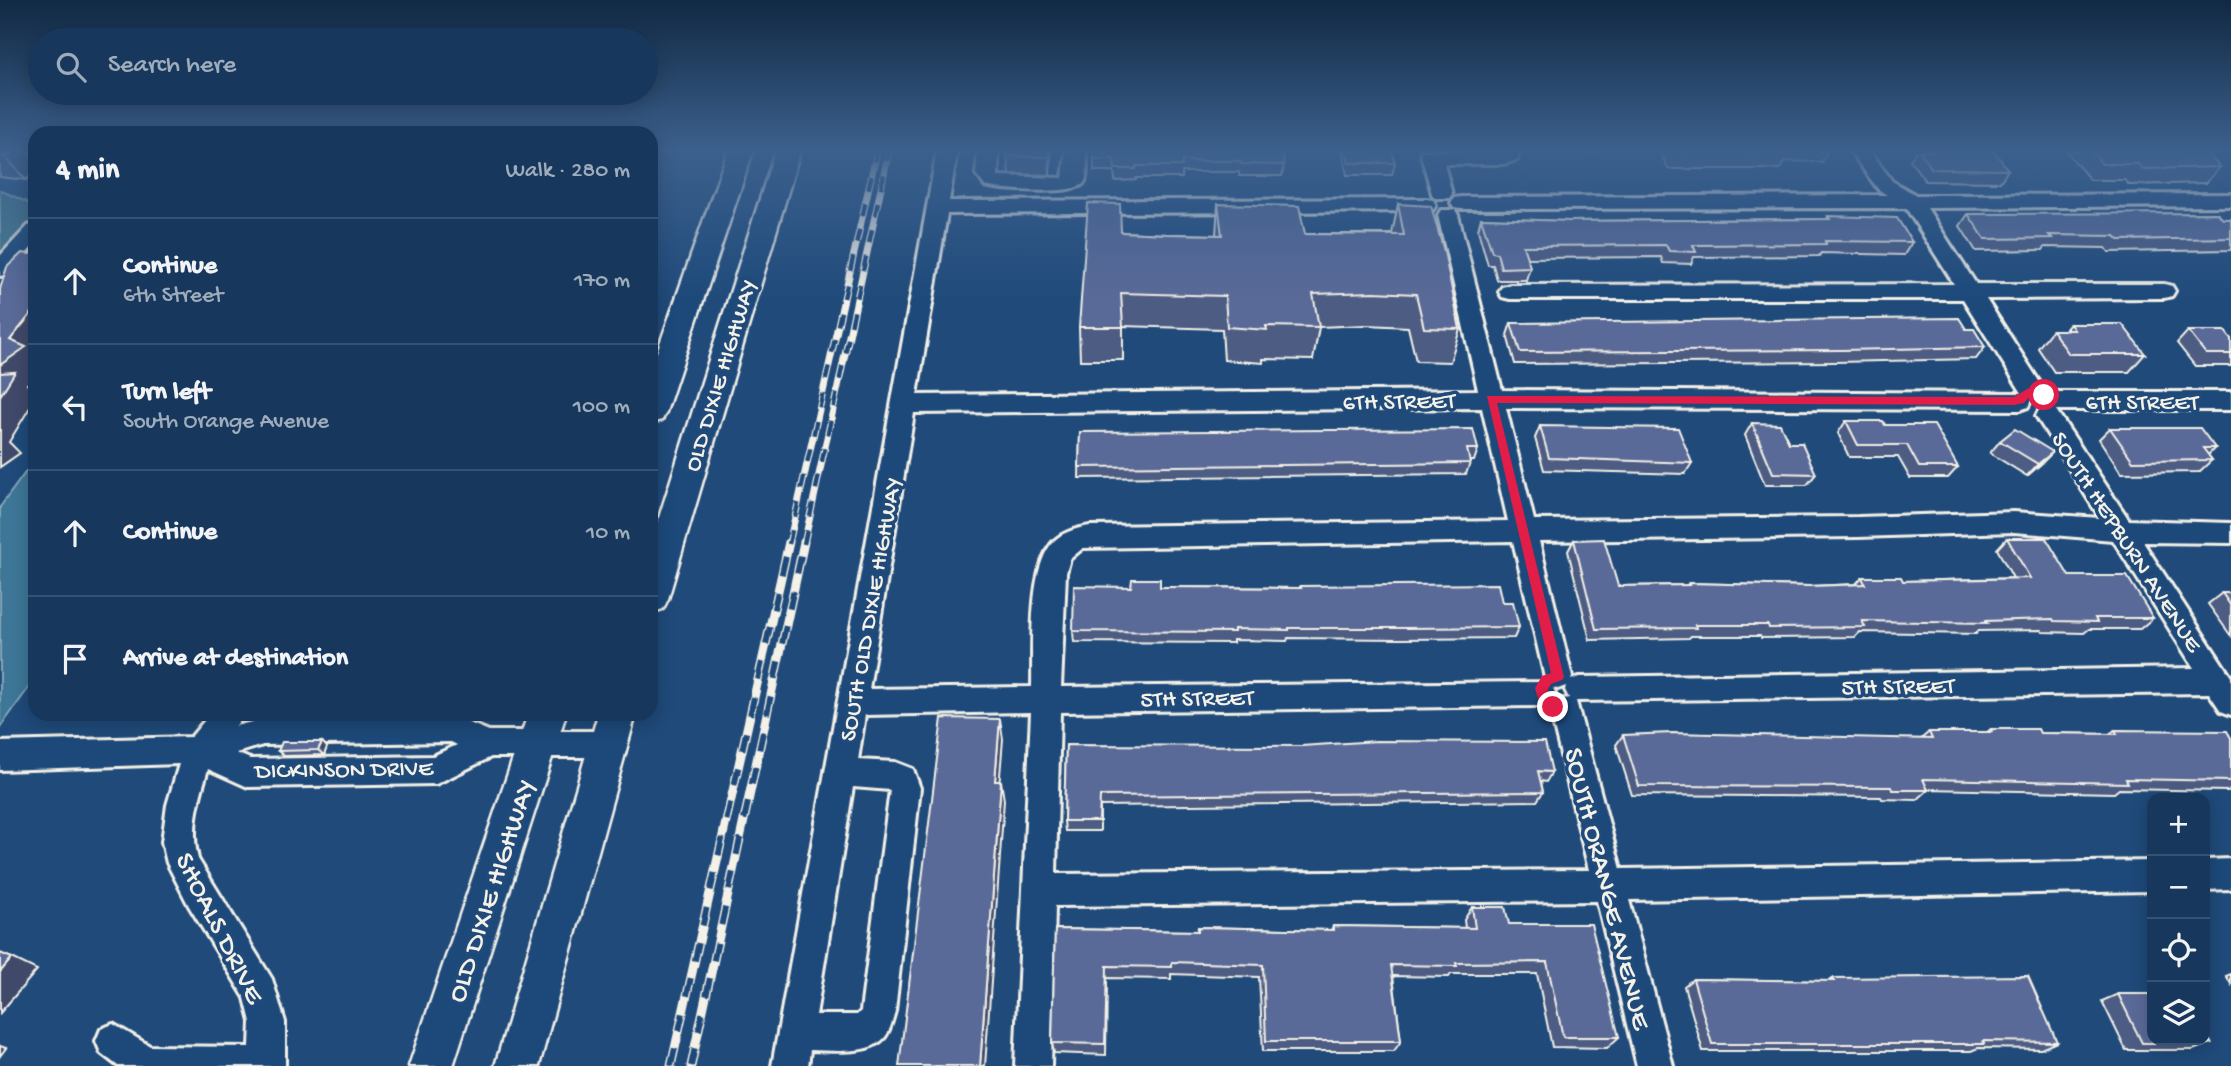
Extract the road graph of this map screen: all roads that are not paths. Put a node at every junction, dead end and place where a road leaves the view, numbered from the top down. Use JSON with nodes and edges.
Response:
{"nodes":[{"id":1,"x":724,"y":201,"type":"edge"},
{"id":2,"x":773,"y":201,"type":"edge"},
{"id":3,"x":937,"y":201,"type":"edge"},
{"id":4,"x":1443,"y":201,"type":"edge"},
{"id":5,"x":1912,"y":201,"type":"junction"},
{"id":6,"x":1993,"y":201,"type":"edge"},
{"id":7,"x":1444,"y":204,"type":"junction"},
{"id":8,"x":936,"y":208,"type":"junction"},
{"id":9,"x":28,"y":239,"type":"edge"},
{"id":10,"x":0,"y":269,"type":"edge"},
{"id":11,"x":1968,"y":290,"type":"junction"},
{"id":12,"x":2164,"y":291,"type":"dead end"},
{"id":13,"x":1510,"y":292,"type":"dead end"},
{"id":14,"x":658,"y":392,"type":"edge"},
{"id":15,"x":1491,"y":399,"type":"junction"},
{"id":16,"x":2231,"y":401,"type":"edge"},
{"id":17,"x":2039,"y":402,"type":"junction"},
{"id":18,"x":904,"y":404,"type":"junction"},
{"id":19,"x":2121,"y":529,"type":"junction"},
{"id":20,"x":1523,"y":530,"type":"junction"},
{"id":21,"x":2231,"y":533,"type":"edge"},
{"id":22,"x":658,"y":575,"type":"edge"},
{"id":23,"x":1561,"y":692,"type":"junction"},
{"id":24,"x":2227,"y":694,"type":"edge"},
{"id":25,"x":1047,"y":698,"type":"junction"},
{"id":26,"x":853,"y":702,"type":"junction"},
{"id":27,"x":222,"y":721,"type":"edge"},
{"id":28,"x":542,"y":729,"type":"edge"},
{"id":29,"x":613,"y":729,"type":"edge"},
{"id":30,"x":366,"y":730,"type":"junction"},
{"id":31,"x":488,"y":744,"type":"junction"},
{"id":32,"x":198,"y":750,"type":"junction"},
{"id":33,"x":0,"y":756,"type":"edge"},
{"id":34,"x":342,"y":771,"type":"junction"},
{"id":35,"x":841,"y":772,"type":"junction"},
{"id":36,"x":2231,"y":874,"type":"edge"},
{"id":37,"x":2210,"y":875,"type":"edge"},
{"id":38,"x":2147,"y":876,"type":"edge"},
{"id":39,"x":1610,"y":885,"type":"junction"},
{"id":40,"x":1040,"y":890,"type":"junction"},
{"id":41,"x":795,"y":1033,"type":"junction"},
{"id":42,"x":113,"y":1041,"type":"dead end"},
{"id":43,"x":267,"y":1065,"type":"edge"},
{"id":44,"x":431,"y":1066,"type":"edge"},
{"id":45,"x":517,"y":1066,"type":"edge"},
{"id":46,"x":790,"y":1066,"type":"edge"},
{"id":47,"x":1033,"y":1066,"type":"edge"},
{"id":48,"x":1655,"y":1066,"type":"edge"}],
"edges":[{"from":1,"to":14,"type":"main road","name":"OLD DIXIE HIGHWAY"},
{"from":2,"to":22,"type":"main road","name":"OLD DIXIE HIGHWAY"},
{"from":3,"to":8,"type":"street","name":"SOUTH OLD DIXIE HIGHWAY"},
{"from":4,"to":7,"type":"street","name":"SOUTH ORANGE AVENUE"},
{"from":5,"to":6,"type":"street"},
{"from":5,"to":7,"type":"street"},
{"from":5,"to":11,"type":"street","name":"SOUTH HEPBURN AVENUE"},
{"from":7,"to":8,"type":"street"},
{"from":7,"to":15,"type":"street","name":"SOUTH ORANGE AVENUE"},
{"from":8,"to":18,"type":"street","name":"SOUTH OLD DIXIE HIGHWAY"},
{"from":9,"to":10,"type":"street"},
{"from":11,"to":12,"type":"street"},
{"from":11,"to":13,"type":"street"},
{"from":11,"to":17,"type":"street","name":"SOUTH HEPBURN AVENUE"},
{"from":15,"to":17,"type":"street","name":"6TH STREET"},
{"from":15,"to":18,"type":"street","name":"6TH STREET"},
{"from":15,"to":20,"type":"street","name":"SOUTH ORANGE AVENUE"},
{"from":16,"to":17,"type":"street","name":"6TH STREET"},
{"from":17,"to":19,"type":"street","name":"SOUTH HEPBURN AVENUE"},
{"from":18,"to":26,"type":"street","name":"SOUTH OLD DIXIE HIGHWAY"},
{"from":19,"to":20,"type":"street"},
{"from":19,"to":21,"type":"street"},
{"from":19,"to":24,"type":"street","name":"SOUTH HEPBURN AVENUE"},
{"from":20,"to":23,"type":"street","name":"SOUTH ORANGE AVENUE"},
{"from":20,"to":25,"type":"street"},
{"from":23,"to":24,"type":"street","name":"5TH STREET"},
{"from":23,"to":25,"type":"street","name":"5TH STREET"},
{"from":23,"to":39,"type":"street","name":"SOUTH ORANGE AVENUE"},
{"from":25,"to":26,"type":"street","name":"5TH STREET"},
{"from":25,"to":40,"type":"street"},
{"from":26,"to":35,"type":"street","name":"SOUTH OLD DIXIE HIGHWAY"},
{"from":27,"to":32,"type":"street"},
{"from":28,"to":29,"type":"street","name":"DICKINSON DRIVE"},
{"from":28,"to":31,"type":"street","name":"DICKINSON DRIVE"},
{"from":28,"to":44,"type":"main road","name":"OLD DIXIE HIGHWAY"},
{"from":29,"to":45,"type":"main road"},
{"from":30,"to":31,"type":"street","name":"DICKINSON DRIVE"},
{"from":30,"to":32,"type":"street","name":"DICKINSON DRIVE"},
{"from":30,"to":34,"type":"street"},
{"from":31,"to":34,"type":"street","name":"DICKINSON DRIVE"},
{"from":32,"to":33,"type":"street","name":"DICKINSON DRIVE"},
{"from":32,"to":34,"type":"street","name":"DICKINSON DRIVE"},
{"from":32,"to":43,"type":"street","name":"SHOALS DRIVE"},
{"from":35,"to":41,"type":"street","name":"SOUTH OLD DIXIE HIGHWAY"},
{"from":35,"to":41,"type":"street"},
{"from":36,"to":37,"type":"street"},
{"from":38,"to":39,"type":"street"},
{"from":39,"to":40,"type":"street"},
{"from":39,"to":48,"type":"street","name":"SOUTH ORANGE AVENUE"},
{"from":40,"to":47,"type":"street"},
{"from":41,"to":46,"type":"street","name":"SOUTH OLD DIXIE HIGHWAY"},
{"from":42,"to":43,"type":"street","name":"SHOALS DRIVE"}]}
